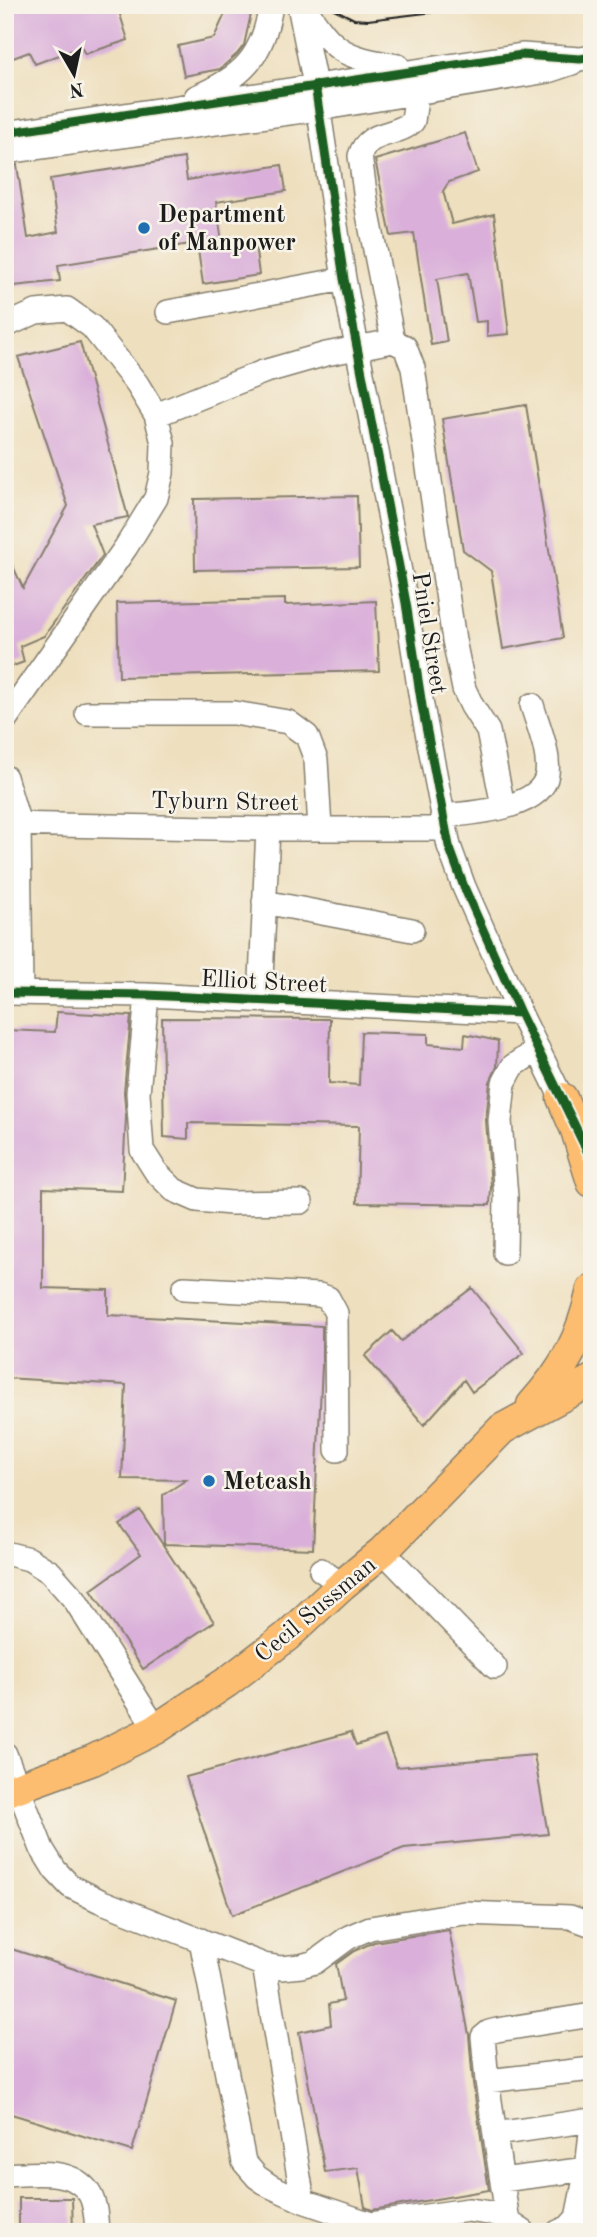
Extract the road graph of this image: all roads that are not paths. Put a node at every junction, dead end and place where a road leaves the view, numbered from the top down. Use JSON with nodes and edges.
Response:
{"nodes":[{"id":1,"x":271,"y":5,"type":"edge"},
{"id":2,"x":301,"y":5,"type":"edge"},
{"id":3,"x":586,"y":58,"type":"edge"},
{"id":4,"x":417,"y":81,"type":"junction"},
{"id":5,"x":315,"y":85,"type":"junction"},
{"id":6,"x":171,"y":107,"type":"junction"},
{"id":7,"x":318,"y":109,"type":"junction"},
{"id":8,"x":5,"y":133,"type":"edge"},
{"id":9,"x":5,"y":152,"type":"edge"},
{"id":10,"x":344,"y":279,"type":"junction"},
{"id":11,"x":168,"y":312,"type":"dead end"},
{"id":12,"x":5,"y":326,"type":"edge"},
{"id":13,"x":393,"y":341,"type":"junction"},
{"id":14,"x":357,"y":346,"type":"junction"},
{"id":15,"x":156,"y":415,"type":"junction"},
{"id":16,"x":532,"y":705,"type":"dead end"},
{"id":17,"x":86,"y":713,"type":"dead end"},
{"id":18,"x":5,"y":720,"type":"edge"},
{"id":19,"x":5,"y":777,"type":"edge"},
{"id":20,"x":503,"y":806,"type":"junction"},
{"id":21,"x":443,"y":822,"type":"junction"},
{"id":22,"x":12,"y":824,"type":"edge"},
{"id":23,"x":268,"y":829,"type":"junction"},
{"id":24,"x":320,"y":829,"type":"junction"},
{"id":25,"x":264,"y":902,"type":"junction"},
{"id":26,"x":412,"y":930,"type":"dead end"},
{"id":27,"x":13,"y":993,"type":"edge"},
{"id":28,"x":147,"y":995,"type":"junction"},
{"id":29,"x":260,"y":1000,"type":"junction"},
{"id":30,"x":520,"y":1013,"type":"junction"},
{"id":31,"x":538,"y":1049,"type":"junction"},
{"id":32,"x":562,"y":1098,"type":"junction"},
{"id":33,"x":592,"y":1161,"type":"edge"},
{"id":34,"x":592,"y":1182,"type":"edge"},
{"id":35,"x":301,"y":1202,"type":"dead end"},
{"id":36,"x":505,"y":1253,"type":"dead end"},
{"id":37,"x":184,"y":1288,"type":"dead end"},
{"id":38,"x":592,"y":1290,"type":"edge"},
{"id":39,"x":592,"y":1380,"type":"edge"},
{"id":40,"x":502,"y":1429,"type":"junction"},
{"id":41,"x":337,"y":1450,"type":"dead end"},
{"id":42,"x":383,"y":1551,"type":"junction"},
{"id":43,"x":5,"y":1553,"type":"edge"},
{"id":44,"x":495,"y":1667,"type":"dead end"},
{"id":45,"x":156,"y":1729,"type":"junction"},
{"id":46,"x":5,"y":1754,"type":"edge"},
{"id":47,"x":12,"y":1790,"type":"edge"},
{"id":48,"x":592,"y":1925,"type":"edge"},
{"id":49,"x":201,"y":1940,"type":"junction"},
{"id":50,"x":264,"y":1965,"type":"junction"},
{"id":51,"x":592,"y":2015,"type":"edge"},
{"id":52,"x":592,"y":2069,"type":"edge"},
{"id":53,"x":487,"y":2081,"type":"junction"},
{"id":54,"x":592,"y":2122,"type":"edge"},
{"id":55,"x":495,"y":2133,"type":"junction"},
{"id":56,"x":587,"y":2169,"type":"junction"},
{"id":57,"x":5,"y":2175,"type":"edge"},
{"id":58,"x":502,"y":2180,"type":"junction"},
{"id":59,"x":303,"y":2201,"type":"junction"},
{"id":60,"x":516,"y":2227,"type":"edge"},
{"id":61,"x":97,"y":2232,"type":"edge"},
{"id":62,"x":558,"y":2232,"type":"edge"}],
"edges":[{"from":1,"to":6,"type":"street"},
{"from":2,"to":4,"type":"street"},
{"from":2,"to":5,"type":"street","name":"Pniel Street"},
{"from":3,"to":4,"type":"street"},
{"from":4,"to":5,"type":"street"},
{"from":4,"to":7,"type":"street"},
{"from":4,"to":13,"type":"street"},
{"from":5,"to":6,"type":"street"},
{"from":5,"to":7,"type":"street","name":"Pniel Street"},
{"from":6,"to":8,"type":"street"},
{"from":7,"to":9,"type":"street"},
{"from":7,"to":10,"type":"street","name":"Pniel Street"},
{"from":10,"to":11,"type":"street"},
{"from":10,"to":14,"type":"street","name":"Pniel Street"},
{"from":12,"to":15,"type":"street"},
{"from":13,"to":14,"type":"street"},
{"from":13,"to":20,"type":"street"},
{"from":14,"to":15,"type":"street"},
{"from":14,"to":21,"type":"street","name":"Pniel Street"},
{"from":15,"to":18,"type":"street"},
{"from":16,"to":20,"type":"street","name":"Tyburn Street"},
{"from":17,"to":24,"type":"street"},
{"from":19,"to":22,"type":"street"},
{"from":20,"to":21,"type":"street","name":"Tyburn Street"},
{"from":21,"to":24,"type":"street","name":"Tyburn Street"},
{"from":21,"to":30,"type":"street","name":"Pniel Street"},
{"from":22,"to":23,"type":"street","name":"Tyburn Street"},
{"from":22,"to":27,"type":"street"},
{"from":23,"to":24,"type":"street","name":"Tyburn Street"},
{"from":23,"to":25,"type":"street"},
{"from":25,"to":26,"type":"street"},
{"from":25,"to":29,"type":"street"},
{"from":27,"to":28,"type":"street","name":"Elliot Street"},
{"from":28,"to":29,"type":"street","name":"Elliot Street"},
{"from":28,"to":35,"type":"street"},
{"from":29,"to":30,"type":"street","name":"Elliot Street"},
{"from":30,"to":31,"type":"street","name":"Pniel Street"},
{"from":31,"to":32,"type":"street","name":"Pniel Street"},
{"from":31,"to":36,"type":"street"},
{"from":32,"to":33,"type":"street","name":"Pniel Street"},
{"from":32,"to":34,"type":"main road"},
{"from":37,"to":41,"type":"street"},
{"from":38,"to":40,"type":"main road"},
{"from":39,"to":40,"type":"main road","name":"Cecil Sussman"},
{"from":40,"to":42,"type":"main road","name":"Cecil Sussman"},
{"from":42,"to":44,"type":"street"},
{"from":42,"to":45,"type":"main road","name":"Cecil Sussman"},
{"from":43,"to":45,"type":"street"},
{"from":45,"to":47,"type":"main road","name":"Cecil Sussman"},
{"from":46,"to":47,"type":"street"},
{"from":47,"to":49,"type":"street"},
{"from":48,"to":50,"type":"street"},
{"from":49,"to":50,"type":"street"},
{"from":49,"to":59,"type":"street"},
{"from":50,"to":59,"type":"street"},
{"from":51,"to":53,"type":"street"},
{"from":52,"to":53,"type":"street"},
{"from":53,"to":55,"type":"street"},
{"from":54,"to":55,"type":"street"},
{"from":54,"to":56,"type":"street"},
{"from":55,"to":58,"type":"street"},
{"from":56,"to":58,"type":"street"},
{"from":56,"to":62,"type":"street"},
{"from":57,"to":61,"type":"street"},
{"from":58,"to":60,"type":"street"},
{"from":59,"to":60,"type":"street"}]}
